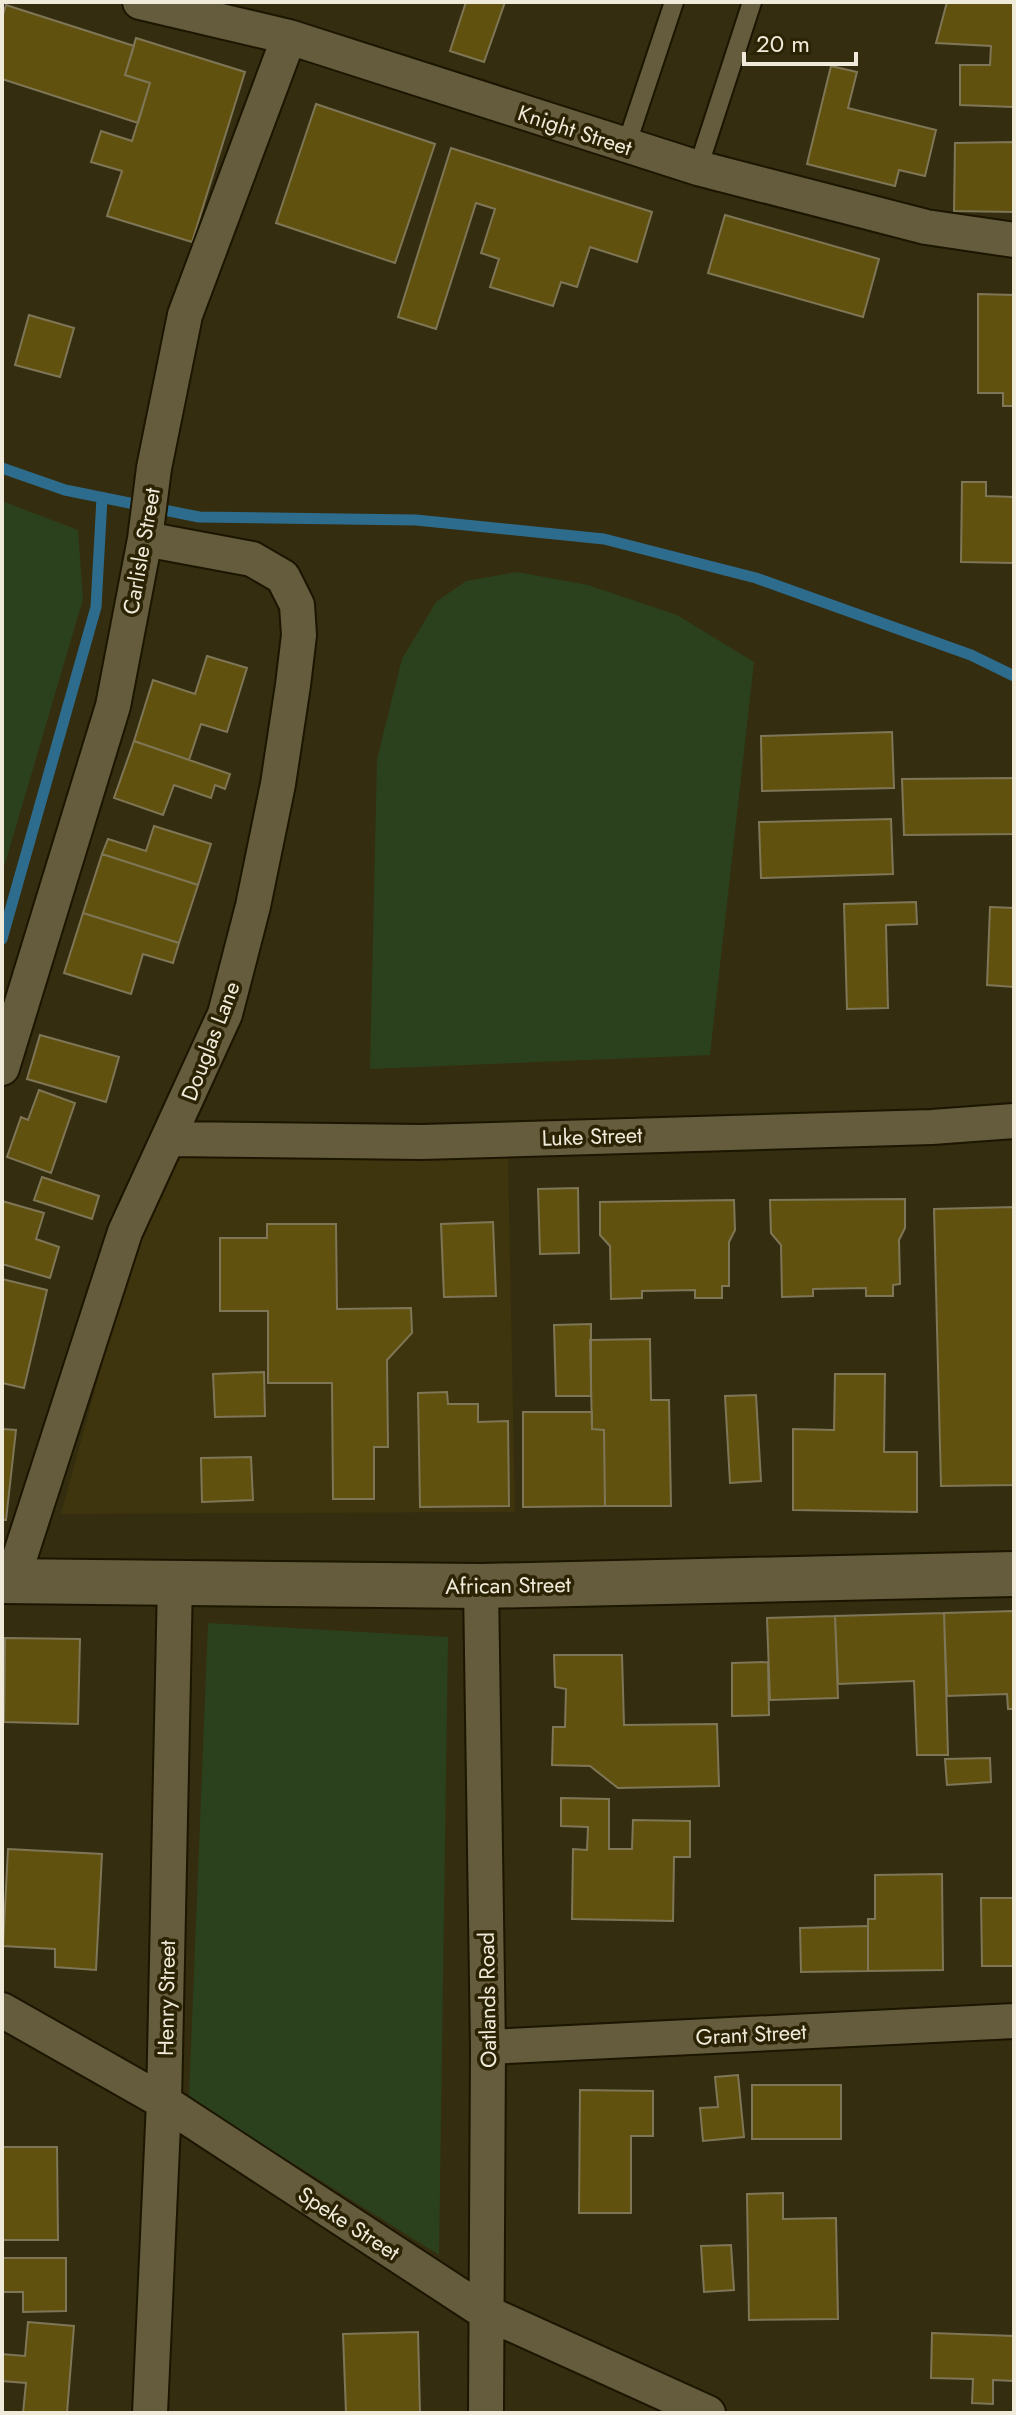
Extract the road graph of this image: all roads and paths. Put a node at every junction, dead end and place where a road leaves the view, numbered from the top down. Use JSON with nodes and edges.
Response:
{"nodes":[{"id":1,"x":674,"y":2,"type":"edge"},
{"id":2,"x":752,"y":2,"type":"edge"},
{"id":3,"x":162,"y":4,"type":"edge"},
{"id":4,"x":289,"y":37,"type":"junction"},
{"id":5,"x":626,"y":146,"type":"junction"},
{"id":6,"x":698,"y":168,"type":"junction"},
{"id":7,"x":1014,"y":240,"type":"edge"},
{"id":8,"x":145,"y":532,"type":"junction"},
{"id":9,"x":2,"y":1068,"type":"edge"},
{"id":10,"x":1014,"y":1121,"type":"edge"},
{"id":11,"x":170,"y":1139,"type":"junction"},
{"id":12,"x":1014,"y":1574,"type":"edge"},
{"id":13,"x":7,"y":1581,"type":"edge"},
{"id":14,"x":175,"y":1582,"type":"junction"},
{"id":15,"x":481,"y":1586,"type":"junction"},
{"id":16,"x":2,"y":2010,"type":"edge"},
{"id":17,"x":1014,"y":2021,"type":"edge"},
{"id":18,"x":488,"y":2047,"type":"junction"},
{"id":19,"x":164,"y":2102,"type":"junction"},
{"id":20,"x":485,"y":2312,"type":"junction"},
{"id":21,"x":150,"y":2413,"type":"edge"},
{"id":22,"x":486,"y":2413,"type":"edge"},
{"id":23,"x":708,"y":2413,"type":"edge"}],
"edges":[{"from":1,"to":5,"type":"lane"},
{"from":2,"to":6,"type":"lane"},
{"from":3,"to":4,"type":"street","name":"Knight Street"},
{"from":4,"to":5,"type":"street","name":"Knight Street"},
{"from":4,"to":8,"type":"street","name":"Carlisle Street"},
{"from":5,"to":6,"type":"street","name":"Knight Street"},
{"from":6,"to":7,"type":"street","name":"Knight Street"},
{"from":8,"to":9,"type":"street","name":"Carlisle Street"},
{"from":8,"to":11,"type":"street","name":"Douglas Lane"},
{"from":10,"to":11,"type":"street","name":"Luke Street"},
{"from":11,"to":13,"type":"street","name":"Douglas Lane"},
{"from":12,"to":15,"type":"street","name":"African Street"},
{"from":13,"to":14,"type":"street","name":"African Street"},
{"from":14,"to":15,"type":"street","name":"African Street"},
{"from":14,"to":19,"type":"street","name":"Henry Street"},
{"from":15,"to":18,"type":"street","name":"Oatlands Road"},
{"from":16,"to":19,"type":"street","name":"Speke Street"},
{"from":17,"to":18,"type":"street","name":"Grant Street"},
{"from":18,"to":20,"type":"street","name":"Oatlands Road"},
{"from":19,"to":20,"type":"street","name":"Speke Street"},
{"from":19,"to":21,"type":"street","name":"Henry Street"},
{"from":20,"to":22,"type":"street","name":"Oatlands Road"},
{"from":20,"to":23,"type":"street","name":"Speke Street"}]}
